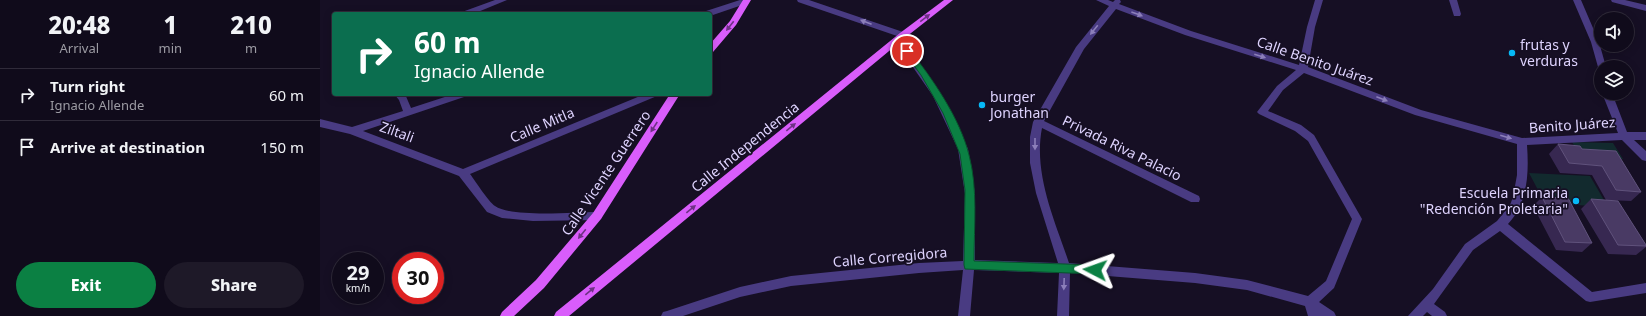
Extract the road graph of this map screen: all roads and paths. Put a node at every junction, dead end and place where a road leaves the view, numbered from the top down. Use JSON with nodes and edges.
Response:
{"nodes":[{"id":1,"x":503,"y":0,"type":"edge"},
{"id":2,"x":746,"y":0,"type":"edge"},
{"id":3,"x":801,"y":0,"type":"edge"},
{"id":4,"x":949,"y":0,"type":"edge"},
{"id":5,"x":1100,"y":0,"type":"edge"},
{"id":6,"x":1319,"y":0,"type":"edge"},
{"id":7,"x":1453,"y":0,"type":"edge"},
{"id":8,"x":1577,"y":0,"type":"edge"},
{"id":9,"x":1615,"y":0,"type":"edge"},
{"id":10,"x":1116,"y":3,"type":"edge"},
{"id":11,"x":1646,"y":8,"type":"edge"},
{"id":12,"x":470,"y":12,"type":"edge"},
{"id":13,"x":712,"y":12,"type":"edge"},
{"id":14,"x":1457,"y":14,"type":"dead end"},
{"id":15,"x":901,"y":37,"type":"junction"},
{"id":16,"x":712,"y":48,"type":"edge"},
{"id":17,"x":1600,"y":60,"type":"edge"},
{"id":18,"x":1303,"y":69,"type":"junction"},
{"id":19,"x":401,"y":96,"type":"edge"},
{"id":20,"x":458,"y":96,"type":"edge"},
{"id":21,"x":649,"y":96,"type":"edge"},
{"id":22,"x":674,"y":96,"type":"edge"},
{"id":23,"x":1610,"y":100,"type":"edge"},
{"id":24,"x":408,"y":112,"type":"junction"},
{"id":25,"x":1038,"y":122,"type":"junction"},
{"id":26,"x":320,"y":123,"type":"edge"},
{"id":27,"x":352,"y":131,"type":"junction"},
{"id":28,"x":1624,"y":136,"type":"junction"},
{"id":29,"x":1646,"y":136,"type":"edge"},
{"id":30,"x":1522,"y":142,"type":"junction"},
{"id":31,"x":1646,"y":157,"type":"edge"},
{"id":32,"x":463,"y":173,"type":"junction"},
{"id":33,"x":1195,"y":199,"type":"dead end"},
{"id":34,"x":597,"y":216,"type":"junction"},
{"id":35,"x":1500,"y":225,"type":"junction"},
{"id":36,"x":969,"y":265,"type":"junction"},
{"id":37,"x":1065,"y":268,"type":"junction"},
{"id":38,"x":1646,"y":288,"type":"edge"},
{"id":39,"x":1310,"y":302,"type":"junction"},
{"id":40,"x":1427,"y":306,"type":"junction"},
{"id":41,"x":682,"y":314,"type":"edge"},
{"id":42,"x":506,"y":316,"type":"edge"},
{"id":43,"x":560,"y":316,"type":"edge"},
{"id":44,"x":667,"y":316,"type":"edge"},
{"id":45,"x":964,"y":316,"type":"edge"},
{"id":46,"x":1063,"y":316,"type":"edge"},
{"id":47,"x":1314,"y":316,"type":"edge"},
{"id":48,"x":1330,"y":316,"type":"edge"},
{"id":49,"x":1414,"y":316,"type":"edge"},
{"id":50,"x":1441,"y":316,"type":"edge"}],
"edges":[{"from":1,"to":12,"type":"street"},
{"from":2,"to":13,"type":"street"},
{"from":2,"to":16,"type":"main road","one_way":true},
{"from":15,"to":3,"type":"street","one_way":true},
{"from":15,"to":4,"type":"main road","name":"Calle Independencia","one_way":true},
{"from":5,"to":10,"type":"street","name":"Calle Benito Juárez"},
{"from":6,"to":18,"type":"street"},
{"from":7,"to":14,"type":"street"},
{"from":8,"to":17,"type":"street"},
{"from":9,"to":11,"type":"street"},
{"from":10,"to":18,"type":"street","name":"Calle Benito Juárez","one_way":true},
{"from":10,"to":25,"type":"street","one_way":true},
{"from":15,"to":36,"type":"street"},
{"from":43,"to":15,"type":"main road","name":"Calle Independencia","one_way":true},
{"from":18,"to":30,"type":"street","name":"Calle Benito Juárez","one_way":true},
{"from":18,"to":39,"type":"street"},
{"from":19,"to":24,"type":"street"},
{"from":20,"to":24,"type":"street"},
{"from":21,"to":32,"type":"street","name":"Calle Mitla"},
{"from":22,"to":34,"type":"main road","name":"Calle Vicente Guerrero","one_way":true},
{"from":23,"to":28,"type":"street"},
{"from":24,"to":27,"type":"street"},
{"from":25,"to":33,"type":"street","name":"Privada Riva Palacio"},
{"from":25,"to":37,"type":"street","one_way":true},
{"from":26,"to":27,"type":"street","name":"Ziltali"},
{"from":27,"to":32,"type":"street","name":"Ziltali"},
{"from":28,"to":29,"type":"street","name":"Benito Juárez"},
{"from":28,"to":30,"type":"street","name":"Benito Juárez"},
{"from":28,"to":31,"type":"street"},
{"from":30,"to":35,"type":"street"},
{"from":32,"to":34,"type":"street"},
{"from":34,"to":42,"type":"main road","name":"Calle Vicente Guerrero","one_way":true},
{"from":35,"to":38,"type":"street"},
{"from":35,"to":40,"type":"street"},
{"from":36,"to":37,"type":"street","name":"Calle Corregidora"},
{"from":36,"to":41,"type":"street","name":"Calle Corregidora"},
{"from":36,"to":45,"type":"street"},
{"from":37,"to":39,"type":"street","name":"Calle Corregidora"},
{"from":37,"to":46,"type":"street","one_way":true},
{"from":39,"to":47,"type":"street"},
{"from":39,"to":48,"type":"street","name":"Calle Corregidora"},
{"from":40,"to":49,"type":"street"},
{"from":40,"to":50,"type":"street"},
{"from":41,"to":44,"type":"street","name":"Calle Corregidora"}]}
